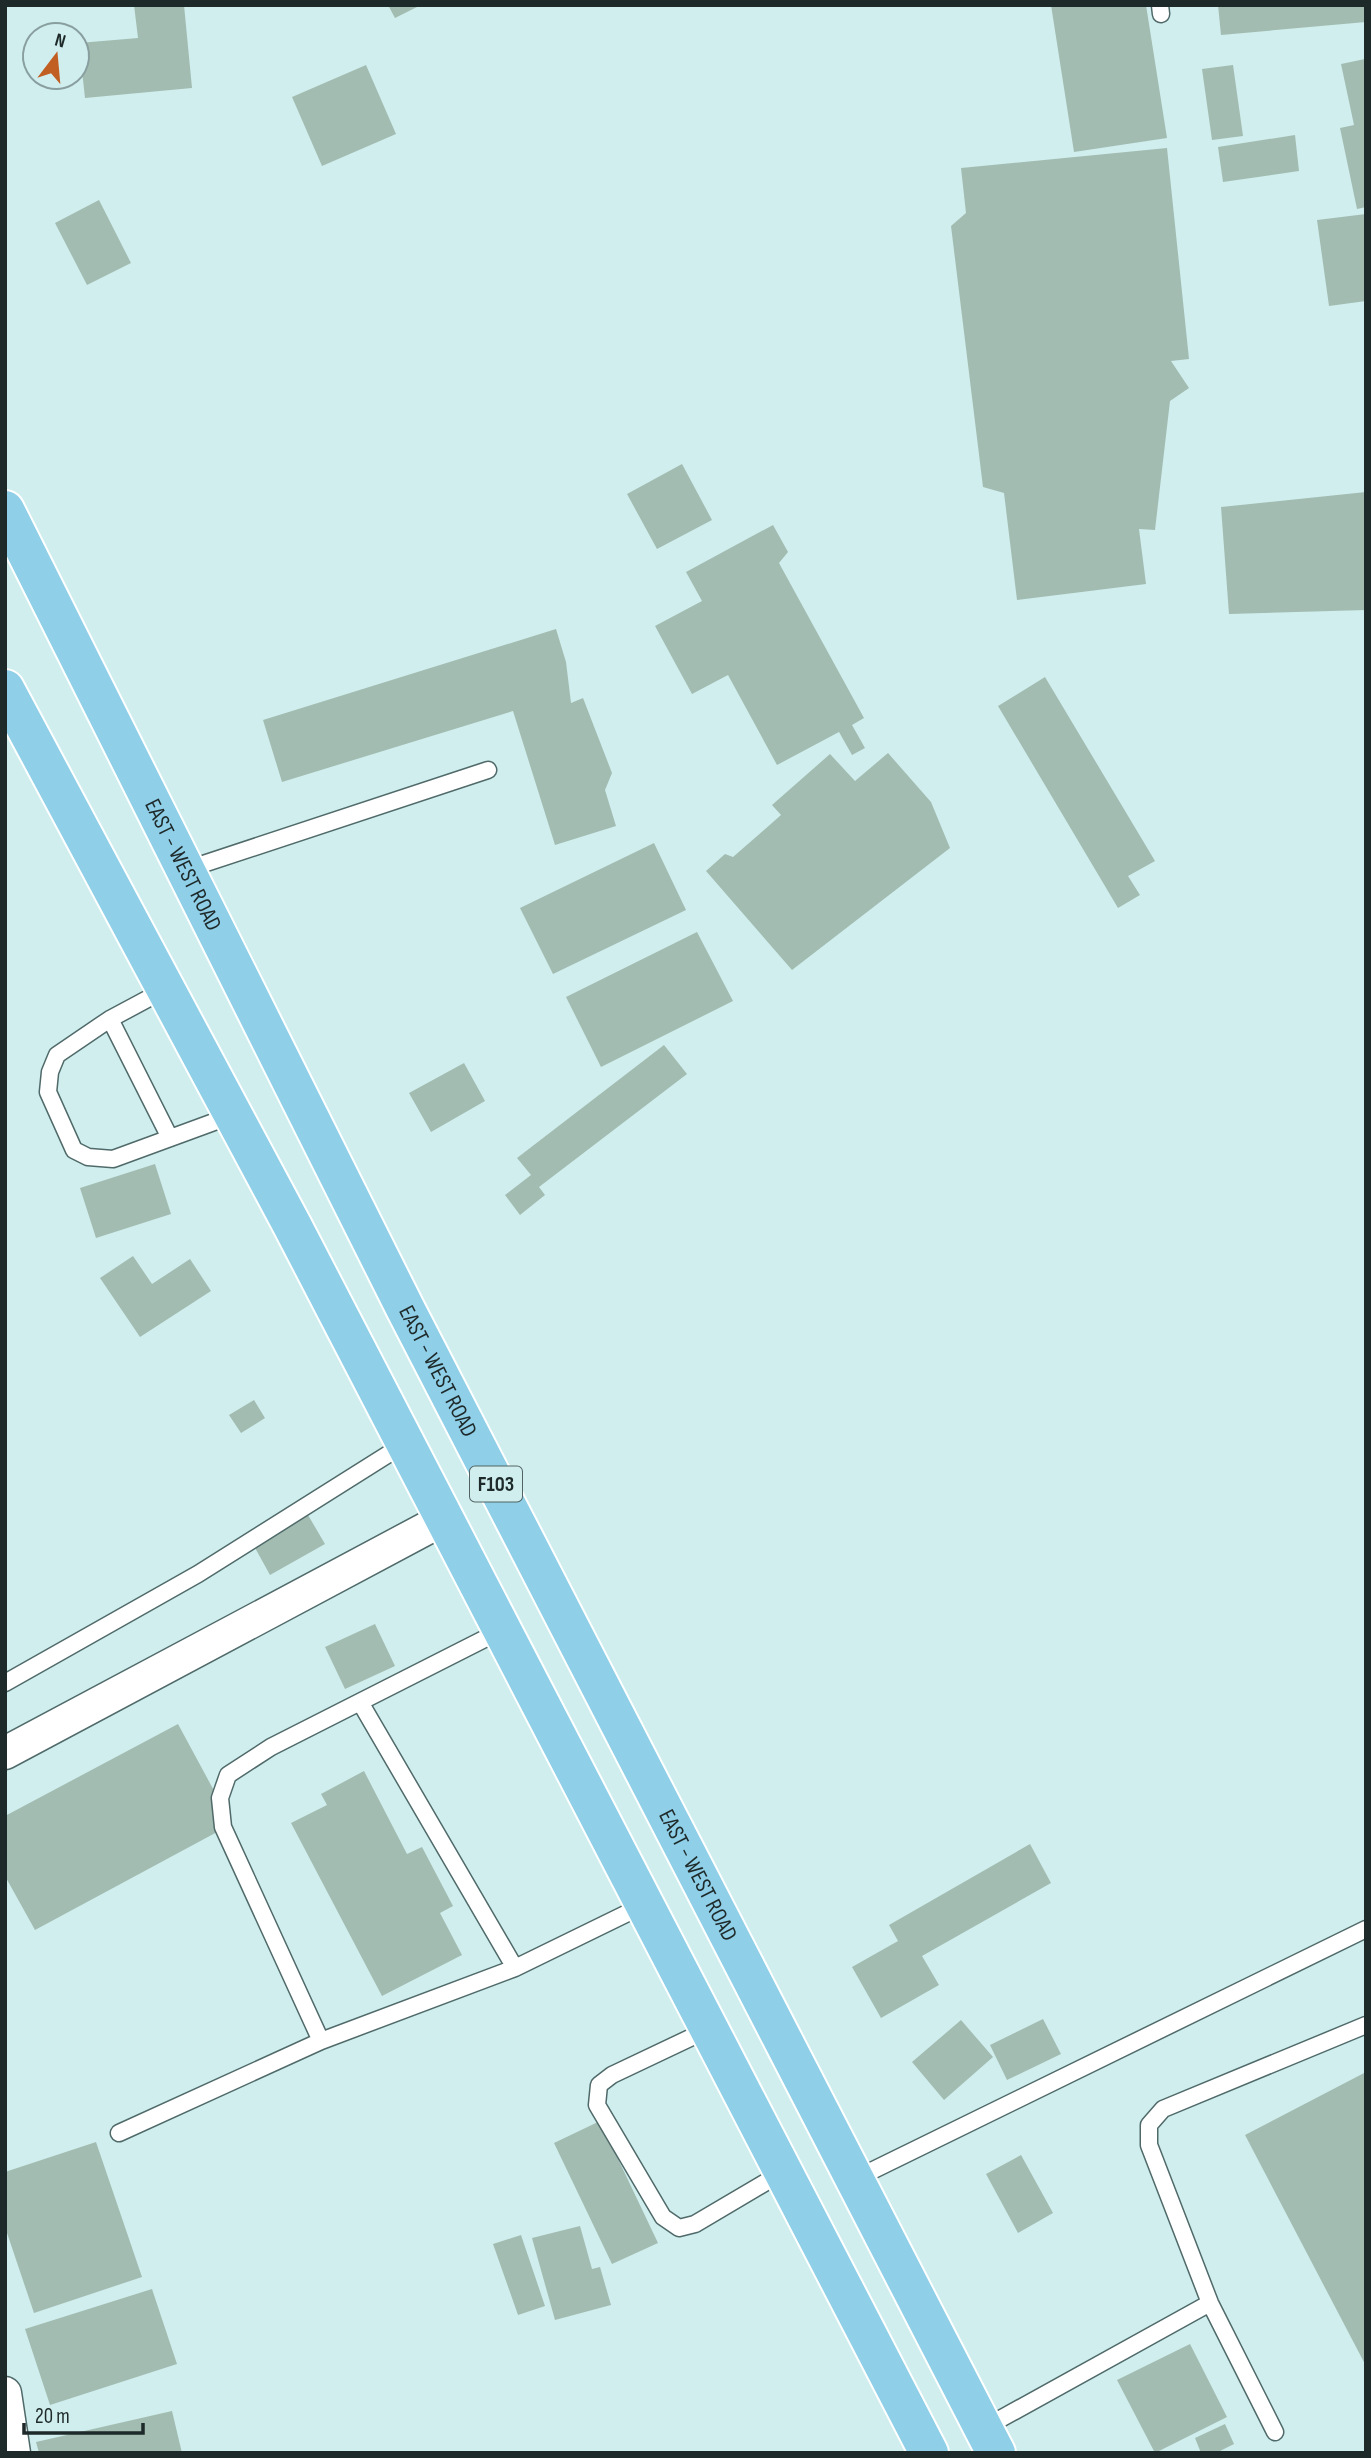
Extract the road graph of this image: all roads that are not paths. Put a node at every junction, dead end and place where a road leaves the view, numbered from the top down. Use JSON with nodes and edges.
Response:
{"nodes":[{"id":1,"x":5,"y":510,"type":"edge"},
{"id":2,"x":5,"y":689,"type":"edge"},
{"id":3,"x":488,"y":770,"type":"dead end"},
{"id":4,"x":185,"y":870,"type":"junction"},
{"id":5,"x":166,"y":989,"type":"junction"},
{"id":6,"x":110,"y":1019,"type":"junction"},
{"id":7,"x":233,"y":1115,"type":"junction"},
{"id":8,"x":170,"y":1138,"type":"junction"},
{"id":9,"x":406,"y":1443,"type":"junction"},
{"id":10,"x":444,"y":1519,"type":"junction"},
{"id":11,"x":502,"y":1630,"type":"junction"},
{"id":12,"x":5,"y":1683,"type":"edge"},
{"id":13,"x":360,"y":1702,"type":"junction"},
{"id":14,"x":5,"y":1753,"type":"edge"},
{"id":15,"x":645,"y":1905,"type":"junction"},
{"id":16,"x":1366,"y":1929,"type":"edge"},
{"id":17,"x":514,"y":1968,"type":"junction"},
{"id":18,"x":1366,"y":2025,"type":"edge"},
{"id":19,"x":711,"y":2028,"type":"junction"},
{"id":20,"x":321,"y":2041,"type":"junction"},
{"id":21,"x":119,"y":2133,"type":"dead end"},
{"id":22,"x":783,"y":2172,"type":"junction"},
{"id":23,"x":855,"y":2179,"type":"junction"},
{"id":24,"x":1210,"y":2303,"type":"junction"},
{"id":25,"x":5,"y":2393,"type":"edge"},
{"id":26,"x":1275,"y":2432,"type":"dead end"},
{"id":27,"x":990,"y":2441,"type":"edge"},
{"id":28,"x":14,"y":2453,"type":"edge"},
{"id":29,"x":929,"y":2453,"type":"edge"}],
"edges":[{"from":1,"to":4,"type":"main road","name":"EAST - WEST ROAD","number":"F103"},
{"from":2,"to":5,"type":"main road","number":"F103"},
{"from":3,"to":4,"type":"lane"},
{"from":4,"to":23,"type":"main road","name":"EAST - WEST ROAD","number":"F103"},
{"from":5,"to":6,"type":"lane"},
{"from":5,"to":7,"type":"main road","number":"F103"},
{"from":6,"to":8,"type":"lane"},
{"from":6,"to":8,"type":"lane"},
{"from":7,"to":8,"type":"lane"},
{"from":7,"to":9,"type":"main road","number":"F103"},
{"from":9,"to":10,"type":"main road","number":"F103"},
{"from":9,"to":12,"type":"lane"},
{"from":10,"to":11,"type":"main road","number":"F103"},
{"from":10,"to":14,"type":"street"},
{"from":11,"to":13,"type":"lane"},
{"from":11,"to":15,"type":"main road","number":"F103"},
{"from":13,"to":17,"type":"lane"},
{"from":13,"to":20,"type":"lane"},
{"from":15,"to":17,"type":"lane"},
{"from":15,"to":19,"type":"main road","number":"F103"},
{"from":16,"to":23,"type":"lane"},
{"from":17,"to":20,"type":"lane"},
{"from":18,"to":24,"type":"lane"},
{"from":19,"to":22,"type":"main road","number":"F103"},
{"from":19,"to":22,"type":"lane"},
{"from":20,"to":21,"type":"lane"},
{"from":22,"to":29,"type":"main road","number":"F103"},
{"from":23,"to":27,"type":"main road","name":"EAST - WEST ROAD","number":"F103"},
{"from":24,"to":26,"type":"lane"},
{"from":24,"to":27,"type":"lane"},
{"from":25,"to":28,"type":"street"}]}
